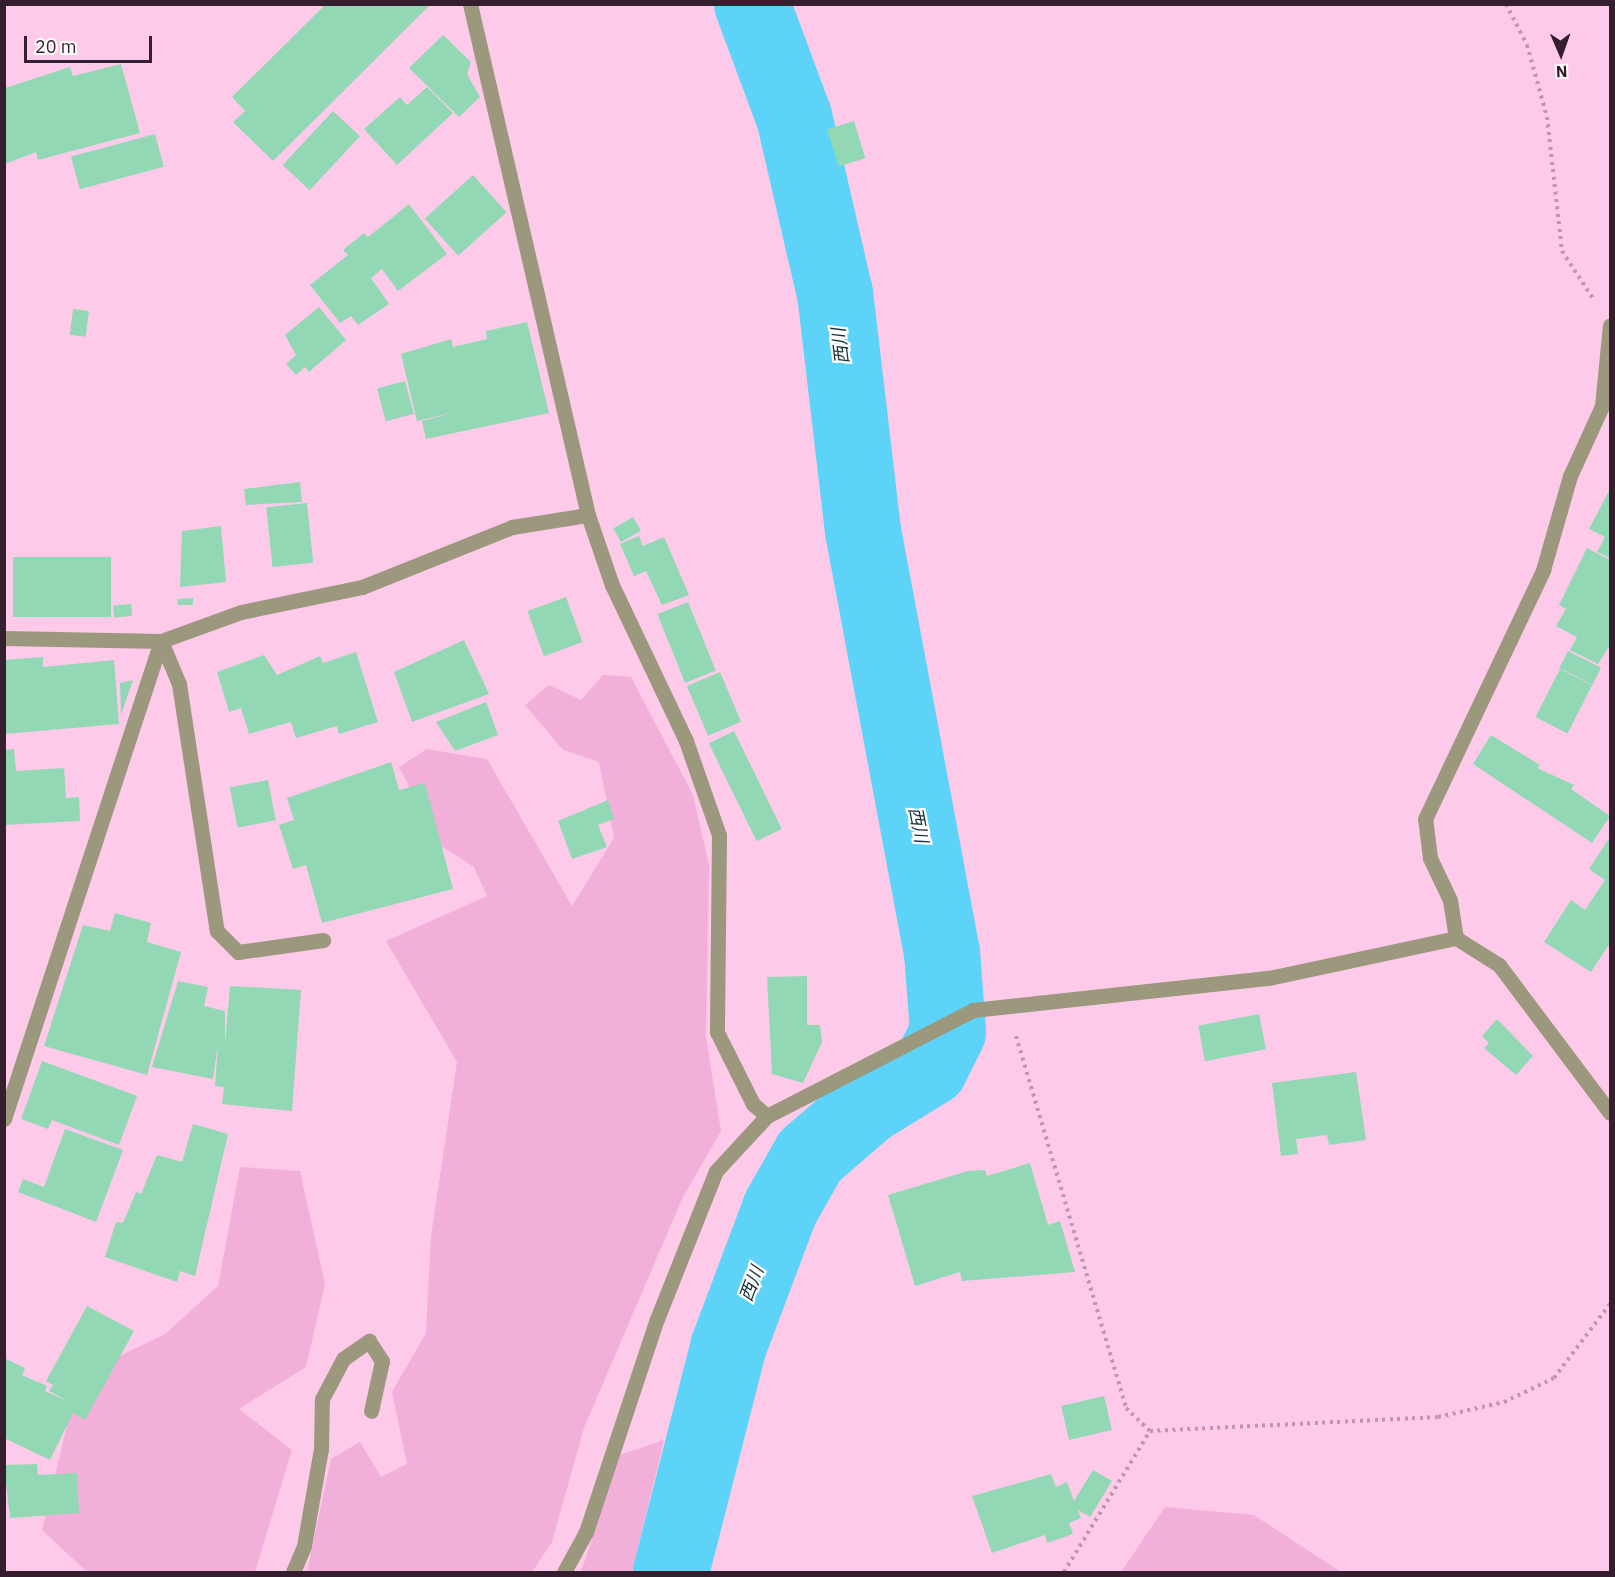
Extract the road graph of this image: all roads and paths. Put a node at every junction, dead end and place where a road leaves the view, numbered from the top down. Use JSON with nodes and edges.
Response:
{"nodes":[{"id":1,"x":470,"y":4,"type":"edge"},
{"id":2,"x":1506,"y":4,"type":"edge"},
{"id":3,"x":1611,"y":325,"type":"edge"},
{"id":4,"x":588,"y":515,"type":"junction"},
{"id":5,"x":4,"y":638,"type":"edge"},
{"id":6,"x":161,"y":641,"type":"junction"},
{"id":7,"x":1456,"y":938,"type":"junction"},
{"id":8,"x":323,"y":940,"type":"dead end"},
{"id":9,"x":1008,"y":1006,"type":"junction"},
{"id":10,"x":1611,"y":1113,"type":"edge"},
{"id":11,"x":767,"y":1116,"type":"junction"},
{"id":12,"x":4,"y":1119,"type":"edge"},
{"id":13,"x":1611,"y":1304,"type":"edge"},
{"id":14,"x":371,"y":1411,"type":"dead end"},
{"id":15,"x":1150,"y":1431,"type":"junction"},
{"id":16,"x":293,"y":1572,"type":"edge"},
{"id":17,"x":564,"y":1572,"type":"edge"},
{"id":18,"x":1064,"y":1572,"type":"edge"}],
"edges":[{"from":1,"to":4,"type":"street"},
{"from":2,"to":3,"type":"path"},
{"from":3,"to":7,"type":"street"},
{"from":4,"to":6,"type":"street"},
{"from":4,"to":11,"type":"street"},
{"from":5,"to":6,"type":"street"},
{"from":6,"to":8,"type":"street"},
{"from":6,"to":12,"type":"street"},
{"from":7,"to":9,"type":"street"},
{"from":7,"to":10,"type":"street"},
{"from":9,"to":11,"type":"street"},
{"from":9,"to":15,"type":"path"},
{"from":11,"to":17,"type":"street"},
{"from":13,"to":15,"type":"path"},
{"from":14,"to":16,"type":"street"},
{"from":15,"to":18,"type":"path"}]}
